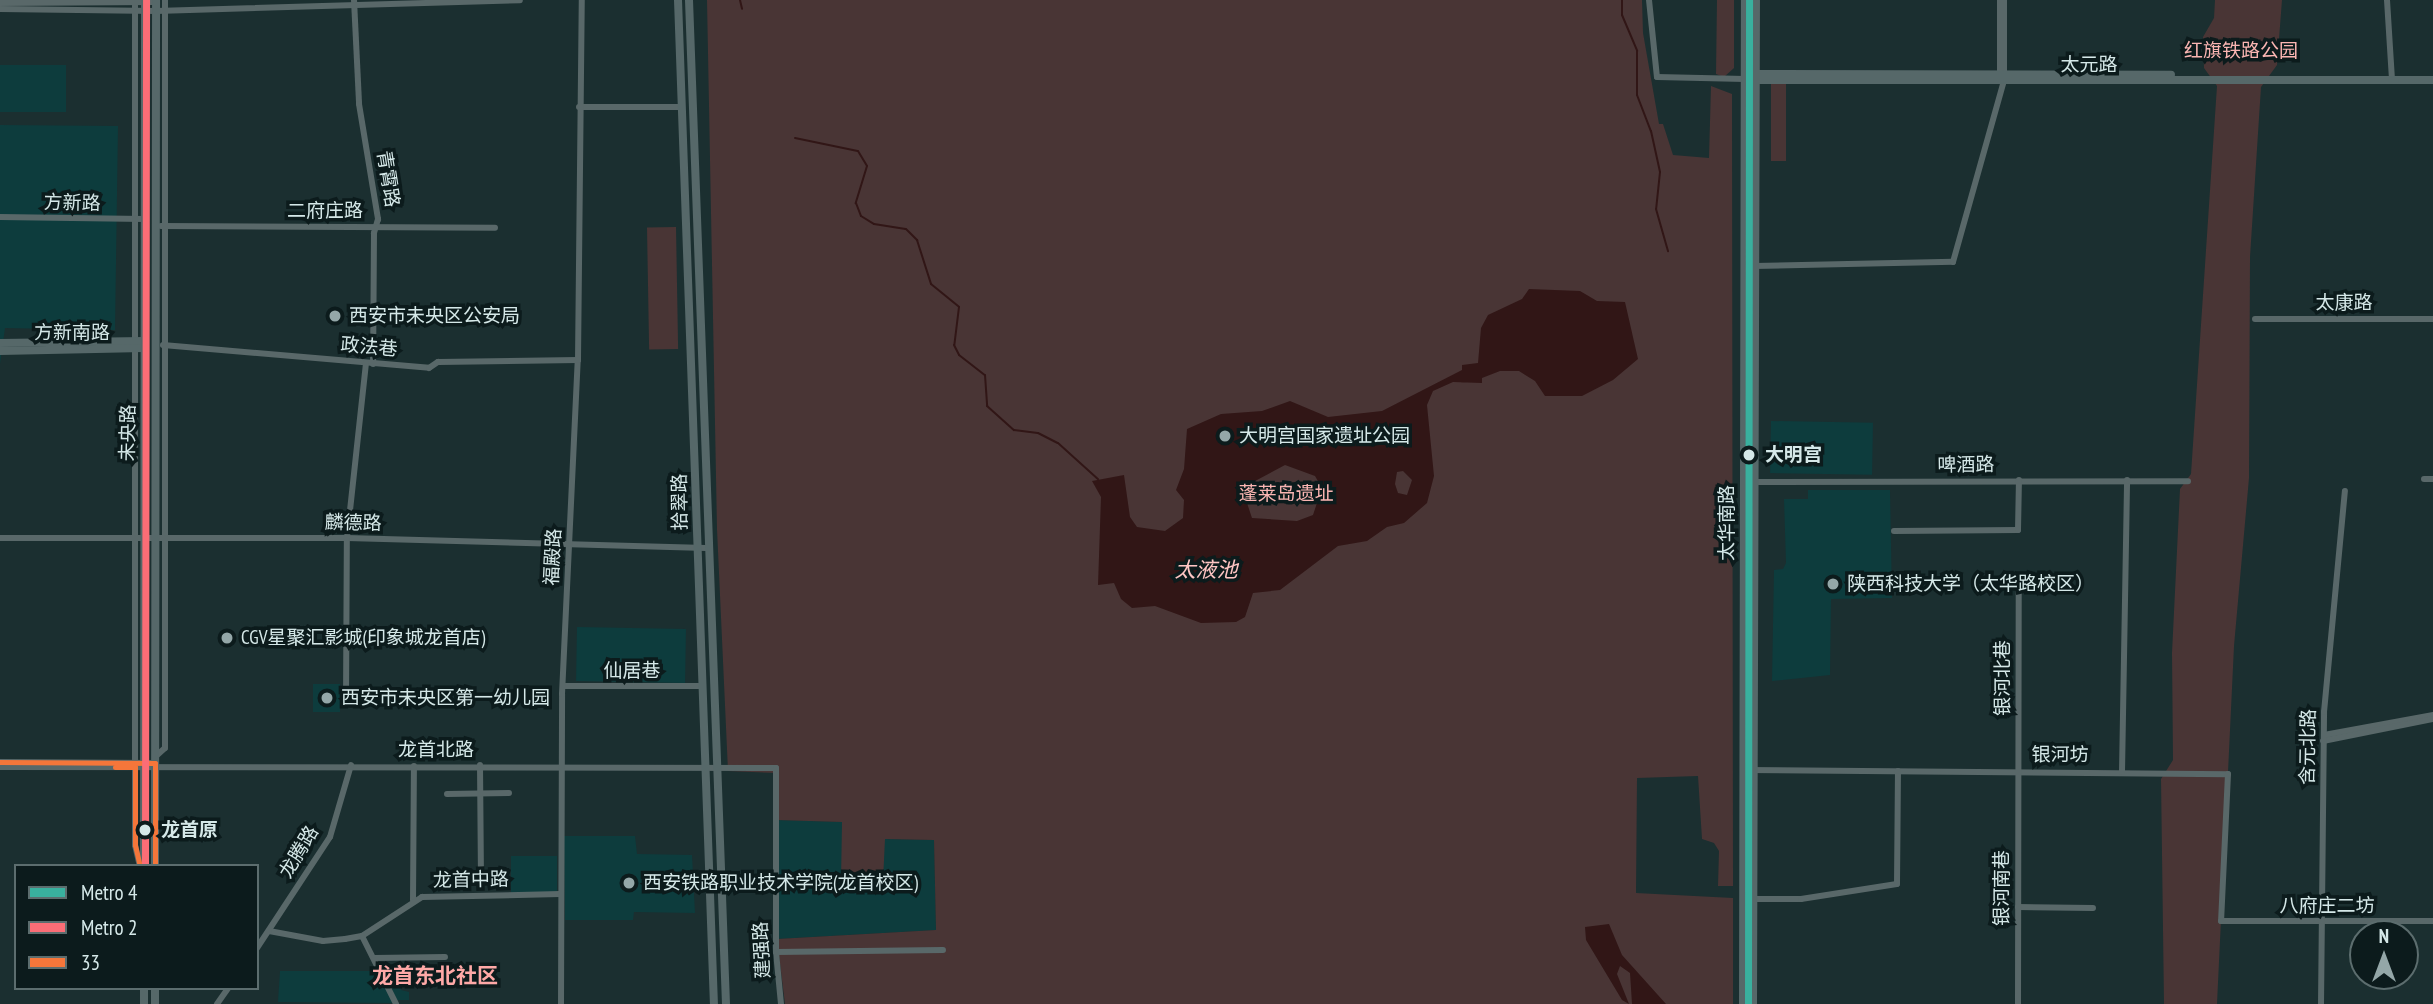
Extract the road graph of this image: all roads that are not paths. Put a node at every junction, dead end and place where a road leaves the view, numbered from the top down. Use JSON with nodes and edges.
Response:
{"nodes":[{"id":1,"x":520,"y":0,"type":"edge"},
{"id":2,"x":581,"y":0,"type":"edge"},
{"id":3,"x":678,"y":0,"type":"edge"},
{"id":4,"x":689,"y":0,"type":"edge"},
{"id":5,"x":1649,"y":0,"type":"edge"},
{"id":6,"x":1745,"y":0,"type":"edge"},
{"id":7,"x":1756,"y":0,"type":"edge"},
{"id":8,"x":2002,"y":0,"type":"edge"},
{"id":9,"x":2387,"y":0,"type":"edge"},
{"id":10,"x":354,"y":2,"type":"edge"},
{"id":11,"x":0,"y":3,"type":"edge"},
{"id":12,"x":135,"y":4,"type":"edge"},
{"id":13,"x":144,"y":4,"type":"edge"},
{"id":14,"x":160,"y":5,"type":"edge"},
{"id":15,"x":0,"y":9,"type":"edge"},
{"id":16,"x":1745,"y":76,"type":"junction"},
{"id":17,"x":1756,"y":77,"type":"junction"},
{"id":18,"x":2002,"y":77,"type":"junction"},
{"id":19,"x":2392,"y":77,"type":"junction"},
{"id":20,"x":2433,"y":77,"type":"edge"},
{"id":21,"x":682,"y":107,"type":"junction"},
{"id":22,"x":581,"y":109,"type":"junction"},
{"id":23,"x":0,"y":217,"type":"edge"},
{"id":24,"x":134,"y":219,"type":"junction"},
{"id":25,"x":144,"y":219,"type":"junction"},
{"id":26,"x":160,"y":226,"type":"junction"},
{"id":27,"x":376,"y":226,"type":"junction"},
{"id":28,"x":495,"y":228,"type":"dead end"},
{"id":29,"x":1754,"y":265,"type":"junction"},
{"id":30,"x":2255,"y":319,"type":"dead end"},
{"id":31,"x":2433,"y":319,"type":"edge"},
{"id":32,"x":0,"y":343,"type":"edge"},
{"id":33,"x":140,"y":345,"type":"junction"},
{"id":34,"x":160,"y":345,"type":"junction"},
{"id":35,"x":0,"y":351,"type":"edge"},
{"id":36,"x":578,"y":360,"type":"junction"},
{"id":37,"x":369,"y":363,"type":"junction"},
{"id":38,"x":2424,"y":479,"type":"dead end"},
{"id":39,"x":2433,"y":479,"type":"edge"},
{"id":40,"x":2019,"y":480,"type":"junction"},
{"id":41,"x":2127,"y":480,"type":"junction"},
{"id":42,"x":2188,"y":481,"type":"dead end"},
{"id":43,"x":1743,"y":482,"type":"junction"},
{"id":44,"x":1754,"y":482,"type":"junction"},
{"id":45,"x":2345,"y":491,"type":"dead end"},
{"id":46,"x":1894,"y":531,"type":"dead end"},
{"id":47,"x":160,"y":537,"type":"junction"},
{"id":48,"x":0,"y":538,"type":"edge"},
{"id":49,"x":138,"y":538,"type":"junction"},
{"id":50,"x":347,"y":538,"type":"junction"},
{"id":51,"x":570,"y":543,"type":"junction"},
{"id":52,"x":696,"y":548,"type":"junction"},
{"id":53,"x":706,"y":548,"type":"junction"},
{"id":54,"x":2019,"y":585,"type":"dead end"},
{"id":55,"x":563,"y":686,"type":"junction"},
{"id":56,"x":701,"y":686,"type":"junction"},
{"id":57,"x":346,"y":702,"type":"dead end"},
{"id":58,"x":2433,"y":717,"type":"edge"},
{"id":59,"x":2324,"y":738,"type":"junction"},
{"id":60,"x":155,"y":762,"type":"junction"},
{"id":61,"x":0,"y":765,"type":"edge"},
{"id":62,"x":139,"y":765,"type":"junction"},
{"id":63,"x":351,"y":765,"type":"junction"},
{"id":64,"x":480,"y":765,"type":"junction"},
{"id":65,"x":561,"y":765,"type":"junction"},
{"id":66,"x":414,"y":766,"type":"junction"},
{"id":67,"x":705,"y":766,"type":"junction"},
{"id":68,"x":716,"y":766,"type":"junction"},
{"id":69,"x":776,"y":768,"type":"joint"},
{"id":70,"x":1749,"y":770,"type":"junction"},
{"id":71,"x":1898,"y":771,"type":"junction"},
{"id":72,"x":2018,"y":771,"type":"junction"},
{"id":73,"x":2122,"y":772,"type":"junction"},
{"id":74,"x":509,"y":793,"type":"dead end"},
{"id":75,"x":447,"y":794,"type":"dead end"},
{"id":76,"x":482,"y":794,"type":"junction"},
{"id":77,"x":142,"y":864,"type":"edge"},
{"id":78,"x":155,"y":864,"type":"edge"},
{"id":79,"x":454,"y":875,"type":"dead end"},
{"id":80,"x":481,"y":875,"type":"junction"},
{"id":81,"x":506,"y":875,"type":"dead end"},
{"id":82,"x":561,"y":894,"type":"junction"},
{"id":83,"x":1753,"y":899,"type":"junction"},
{"id":84,"x":414,"y":900,"type":"junction"},
{"id":85,"x":2018,"y":906,"type":"junction"},
{"id":86,"x":2092,"y":908,"type":"dead end"},
{"id":87,"x":2221,"y":921,"type":"joint"},
{"id":88,"x":2322,"y":921,"type":"junction"},
{"id":89,"x":2433,"y":921,"type":"edge"},
{"id":90,"x":269,"y":931,"type":"junction"},
{"id":91,"x":362,"y":936,"type":"junction"},
{"id":92,"x":259,"y":945,"type":"edge"},
{"id":93,"x":943,"y":950,"type":"dead end"},
{"id":94,"x":776,"y":953,"type":"junction"},
{"id":95,"x":446,"y":957,"type":"dead end"},
{"id":96,"x":374,"y":958,"type":"junction"},
{"id":97,"x":396,"y":1004,"type":"edge"},
{"id":98,"x":561,"y":1004,"type":"edge"},
{"id":99,"x":714,"y":1004,"type":"edge"},
{"id":100,"x":726,"y":1004,"type":"edge"},
{"id":101,"x":780,"y":1004,"type":"edge"},
{"id":102,"x":1743,"y":1004,"type":"edge"},
{"id":103,"x":1754,"y":1004,"type":"edge"},
{"id":104,"x":2018,"y":1004,"type":"edge"},
{"id":105,"x":2321,"y":1004,"type":"edge"}],
"edges":[{"from":1,"to":10,"type":"street"},
{"from":2,"to":22,"type":"street","name":"福殿路"},
{"from":3,"to":21,"type":"main road","name":"拾翠路"},
{"from":4,"to":53,"type":"main road","name":"拾翠路"},
{"from":5,"to":16,"type":"street"},
{"from":6,"to":16,"type":"main road","name":"太华南路"},
{"from":7,"to":17,"type":"main road","name":"太华南路"},
{"from":8,"to":18,"type":"street"},
{"from":9,"to":19,"type":"street"},
{"from":10,"to":14,"type":"street"},
{"from":10,"to":27,"type":"street","name":"青霄路"},
{"from":11,"to":12,"type":"street"},
{"from":12,"to":13,"type":"street"},
{"from":12,"to":15,"type":"street"},
{"from":12,"to":24,"type":"street"},
{"from":13,"to":14,"type":"street"},
{"from":13,"to":25,"type":"main road","name":"未央路"},
{"from":14,"to":26,"type":"main road","name":"未央路"},
{"from":16,"to":17,"type":"main road","name":"太元路"},
{"from":16,"to":43,"type":"main road","name":"太华南路"},
{"from":17,"to":18,"type":"main road","name":"太元路"},
{"from":17,"to":29,"type":"main road","name":"太华南路"},
{"from":18,"to":19,"type":"main road","name":"太元路"},
{"from":18,"to":29,"type":"street"},
{"from":19,"to":20,"type":"main road","name":"太元路"},
{"from":21,"to":22,"type":"street"},
{"from":21,"to":52,"type":"main road","name":"拾翠路"},
{"from":22,"to":36,"type":"street","name":"福殿路"},
{"from":23,"to":24,"type":"street","name":"方新路"},
{"from":24,"to":25,"type":"street","name":"方新路"},
{"from":24,"to":33,"type":"street"},
{"from":25,"to":33,"type":"main road","name":"未央路"},
{"from":26,"to":27,"type":"street","name":"二府庄路"},
{"from":26,"to":34,"type":"main road","name":"未央路"},
{"from":27,"to":28,"type":"street","name":"二府庄路"},
{"from":27,"to":37,"type":"street","name":"青霄路"},
{"from":29,"to":44,"type":"main road","name":"太华南路"},
{"from":30,"to":31,"type":"street","name":"太康路"},
{"from":32,"to":33,"type":"main road","name":"方新南路"},
{"from":33,"to":35,"type":"main road","name":"方新南路"},
{"from":33,"to":49,"type":"main road","name":"未央路"},
{"from":34,"to":37,"type":"street","name":"政法巷"},
{"from":34,"to":47,"type":"main road","name":"未央路"},
{"from":36,"to":37,"type":"street","name":"政法巷"},
{"from":36,"to":51,"type":"street","name":"福殿路"},
{"from":37,"to":50,"type":"street","name":"青霄路"},
{"from":38,"to":39,"type":"street"},
{"from":40,"to":41,"type":"street","name":"啤酒路"},
{"from":40,"to":44,"type":"street","name":"啤酒路"},
{"from":40,"to":46,"type":"street"},
{"from":41,"to":42,"type":"street","name":"啤酒路"},
{"from":41,"to":73,"type":"street"},
{"from":43,"to":44,"type":"street","name":"啤酒路"},
{"from":43,"to":70,"type":"main road","name":"太华南路"},
{"from":44,"to":70,"type":"main road","name":"太华南路"},
{"from":45,"to":59,"type":"street","name":"含元北路"},
{"from":47,"to":49,"type":"street","name":"麟德路"},
{"from":47,"to":50,"type":"street","name":"麟德路"},
{"from":47,"to":60,"type":"main road","name":"未央路"},
{"from":48,"to":49,"type":"street","name":"麟德路"},
{"from":49,"to":62,"type":"main road","name":"未央路"},
{"from":50,"to":51,"type":"street","name":"麟德路"},
{"from":50,"to":57,"type":"street","name":"青霄路"},
{"from":51,"to":52,"type":"street","name":"麟德路"},
{"from":51,"to":55,"type":"street","name":"福殿路"},
{"from":52,"to":53,"type":"street","name":"麟德路"},
{"from":52,"to":56,"type":"main road","name":"拾翠路"},
{"from":53,"to":68,"type":"main road","name":"拾翠路"},
{"from":54,"to":72,"type":"street","name":"银河北巷"},
{"from":55,"to":56,"type":"street","name":"仙居巷"},
{"from":55,"to":65,"type":"street","name":"福殿路"},
{"from":56,"to":67,"type":"main road","name":"拾翠路"},
{"from":58,"to":59,"type":"street"},
{"from":59,"to":88,"type":"street","name":"含元北路"},
{"from":60,"to":62,"type":"street","name":"龙首北路"},
{"from":60,"to":63,"type":"street","name":"龙首北路"},
{"from":60,"to":78,"type":"main road","name":"未央路"},
{"from":61,"to":62,"type":"street","name":"龙首北路"},
{"from":62,"to":77,"type":"main road","name":"未央路"},
{"from":63,"to":66,"type":"street","name":"龙首北路"},
{"from":63,"to":90,"type":"street","name":"龙腾路"},
{"from":64,"to":65,"type":"street","name":"龙首北路"},
{"from":64,"to":66,"type":"street","name":"龙首北路"},
{"from":64,"to":76,"type":"street"},
{"from":65,"to":67,"type":"street","name":"龙首北路"},
{"from":65,"to":82,"type":"street","name":"福殿路"},
{"from":66,"to":84,"type":"street"},
{"from":67,"to":68,"type":"street","name":"龙首北路"},
{"from":67,"to":99,"type":"main road","name":"拾翠路"},
{"from":68,"to":69,"type":"street","name":"龙首北路"},
{"from":68,"to":100,"type":"main road","name":"拾翠路"},
{"from":69,"to":94,"type":"street","name":"建强路"},
{"from":70,"to":71,"type":"street","name":"银河坊"},
{"from":70,"to":83,"type":"main road","name":"太华南路"},
{"from":70,"to":102,"type":"main road","name":"太华南路"},
{"from":71,"to":72,"type":"street","name":"银河坊"},
{"from":71,"to":83,"type":"street"},
{"from":72,"to":73,"type":"street","name":"银河坊"},
{"from":72,"to":85,"type":"street","name":"银河南巷"},
{"from":73,"to":87,"type":"street","name":"银河坊"},
{"from":74,"to":76,"type":"street"},
{"from":75,"to":76,"type":"street"},
{"from":76,"to":80,"type":"street"},
{"from":79,"to":80,"type":"street"},
{"from":80,"to":81,"type":"street"},
{"from":82,"to":84,"type":"street","name":"龙首中路"},
{"from":82,"to":98,"type":"street","name":"福殿路"},
{"from":83,"to":103,"type":"main road","name":"太华南路"},
{"from":84,"to":91,"type":"street","name":"龙首中路"},
{"from":85,"to":86,"type":"street"},
{"from":85,"to":104,"type":"street","name":"银河南巷"},
{"from":87,"to":88,"type":"street","name":"八府庄二坊"},
{"from":88,"to":89,"type":"street","name":"八府庄二坊"},
{"from":88,"to":105,"type":"street","name":"含元北路"},
{"from":90,"to":91,"type":"street","name":"龙首中路"},
{"from":90,"to":92,"type":"street","name":"龙腾路"},
{"from":91,"to":96,"type":"street"},
{"from":93,"to":94,"type":"street"},
{"from":94,"to":101,"type":"street","name":"建强路"},
{"from":95,"to":96,"type":"street"},
{"from":96,"to":97,"type":"street"}]}
